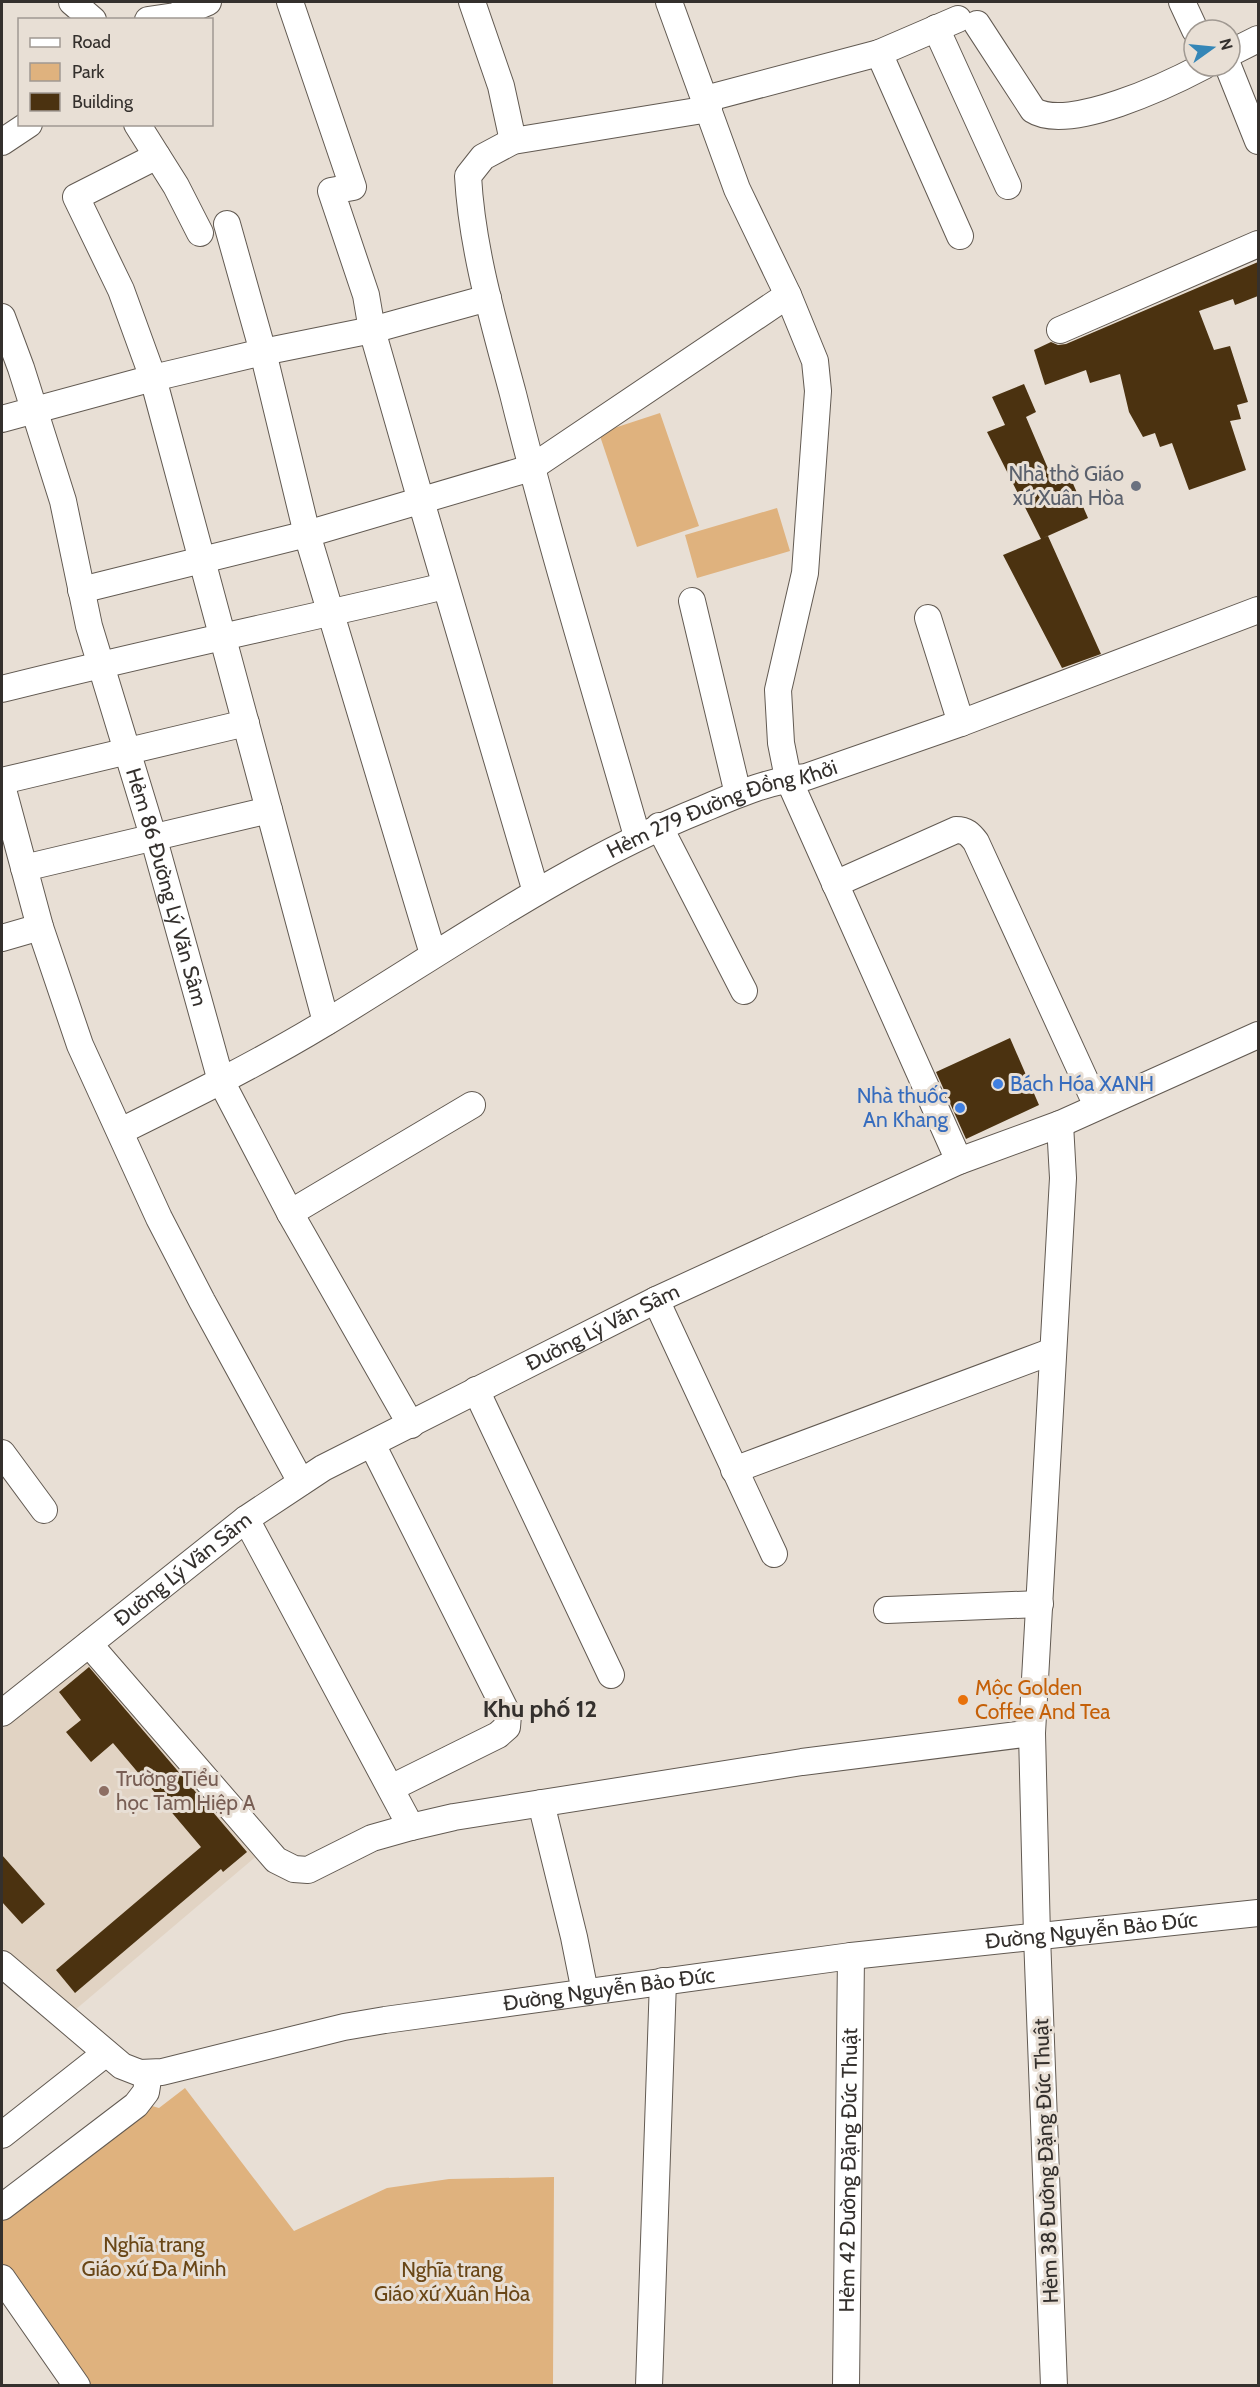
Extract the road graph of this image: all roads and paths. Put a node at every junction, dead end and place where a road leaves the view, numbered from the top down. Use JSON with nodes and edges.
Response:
{"nodes":[{"id":1,"x":72,"y":2,"type":"edge"},
{"id":2,"x":208,"y":2,"type":"edge"},
{"id":3,"x":290,"y":2,"type":"edge"},
{"id":4,"x":472,"y":2,"type":"edge"},
{"id":5,"x":669,"y":2,"type":"edge"},
{"id":6,"x":1182,"y":2,"type":"edge"},
{"id":7,"x":91,"y":18,"type":"edge"},
{"id":8,"x":162,"y":18,"type":"edge"},
{"id":9,"x":1189,"y":18,"type":"edge"},
{"id":10,"x":957,"y":23,"type":"junction"},
{"id":11,"x":1258,"y":39,"type":"edge"},
{"id":12,"x":1242,"y":47,"type":"edge"},
{"id":13,"x":879,"y":52,"type":"junction"},
{"id":14,"x":1183,"y":78,"type":"edge"},
{"id":15,"x":1233,"y":78,"type":"edge"},
{"id":16,"x":707,"y":104,"type":"junction"},
{"id":17,"x":26,"y":126,"type":"edge"},
{"id":18,"x":138,"y":126,"type":"edge"},
{"id":19,"x":513,"y":141,"type":"junction"},
{"id":20,"x":1258,"y":141,"type":"edge"},
{"id":21,"x":2,"y":142,"type":"edge"},
{"id":22,"x":156,"y":156,"type":"junction"},
{"id":23,"x":1008,"y":186,"type":"dead end"},
{"id":24,"x":227,"y":224,"type":"dead end"},
{"id":25,"x":200,"y":233,"type":"dead end"},
{"id":26,"x":960,"y":236,"type":"dead end"},
{"id":27,"x":1258,"y":244,"type":"edge"},
{"id":28,"x":788,"y":295,"type":"junction"},
{"id":29,"x":488,"y":298,"type":"junction"},
{"id":30,"x":2,"y":317,"type":"edge"},
{"id":31,"x":372,"y":330,"type":"junction"},
{"id":32,"x":1060,"y":330,"type":"dead end"},
{"id":33,"x":263,"y":352,"type":"junction"},
{"id":34,"x":153,"y":378,"type":"junction"},
{"id":35,"x":34,"y":410,"type":"junction"},
{"id":36,"x":2,"y":419,"type":"edge"},
{"id":37,"x":531,"y":468,"type":"junction"},
{"id":38,"x":421,"y":501,"type":"junction"},
{"id":39,"x":307,"y":534,"type":"junction"},
{"id":40,"x":203,"y":560,"type":"junction"},
{"id":41,"x":445,"y":585,"type":"junction"},
{"id":42,"x":81,"y":590,"type":"junction"},
{"id":43,"x":692,"y":601,"type":"dead end"},
{"id":44,"x":1258,"y":610,"type":"edge"},
{"id":45,"x":332,"y":613,"type":"junction"},
{"id":46,"x":928,"y":618,"type":"dead end"},
{"id":47,"x":223,"y":637,"type":"junction"},
{"id":48,"x":100,"y":664,"type":"junction"},
{"id":49,"x":2,"y":689,"type":"edge"},
{"id":50,"x":246,"y":723,"type":"junction"},
{"id":51,"x":961,"y":723,"type":"junction"},
{"id":52,"x":127,"y":751,"type":"junction"},
{"id":53,"x":788,"y":778,"type":"junction"},
{"id":54,"x":2,"y":784,"type":"edge"},
{"id":55,"x":738,"y":795,"type":"junction"},
{"id":56,"x":269,"y":810,"type":"junction"},
{"id":57,"x":648,"y":831,"type":"junction"},
{"id":58,"x":153,"y":836,"type":"junction"},
{"id":59,"x":24,"y":868,"type":"junction"},
{"id":60,"x":835,"y":884,"type":"junction"},
{"id":61,"x":537,"y":892,"type":"junction"},
{"id":62,"x":40,"y":927,"type":"junction"},
{"id":63,"x":2,"y":938,"type":"edge"},
{"id":64,"x":433,"y":954,"type":"junction"},
{"id":65,"x":744,"y":991,"type":"dead end"},
{"id":66,"x":326,"y":1022,"type":"junction"},
{"id":67,"x":1258,"y":1035,"type":"edge"},
{"id":68,"x":221,"y":1081,"type":"junction"},
{"id":69,"x":472,"y":1105,"type":"dead end"},
{"id":70,"x":1097,"y":1106,"type":"junction"},
{"id":71,"x":1060,"y":1124,"type":"junction"},
{"id":72,"x":120,"y":1131,"type":"junction"},
{"id":73,"x":959,"y":1161,"type":"junction"},
{"id":74,"x":290,"y":1213,"type":"junction"},
{"id":75,"x":656,"y":1300,"type":"junction"},
{"id":76,"x":1053,"y":1351,"type":"junction"},
{"id":77,"x":476,"y":1390,"type":"junction"},
{"id":78,"x":411,"y":1425,"type":"junction"},
{"id":79,"x":372,"y":1444,"type":"junction"},
{"id":80,"x":2,"y":1453,"type":"edge"},
{"id":81,"x":734,"y":1470,"type":"junction"},
{"id":82,"x":302,"y":1482,"type":"junction"},
{"id":83,"x":44,"y":1510,"type":"dead end"},
{"id":84,"x":246,"y":1519,"type":"junction"},
{"id":85,"x":774,"y":1554,"type":"dead end"},
{"id":86,"x":1040,"y":1605,"type":"junction"},
{"id":87,"x":887,"y":1610,"type":"dead end"},
{"id":88,"x":88,"y":1644,"type":"junction"},
{"id":89,"x":611,"y":1675,"type":"dead end"},
{"id":90,"x":3,"y":1708,"type":"edge"},
{"id":91,"x":1032,"y":1733,"type":"junction"},
{"id":92,"x":391,"y":1788,"type":"junction"},
{"id":93,"x":541,"y":1803,"type":"junction"},
{"id":94,"x":411,"y":1827,"type":"junction"},
{"id":95,"x":1258,"y":1913,"type":"edge"},
{"id":96,"x":1037,"y":1936,"type":"junction"},
{"id":97,"x":851,"y":1956,"type":"junction"},
{"id":98,"x":2,"y":1964,"type":"edge"},
{"id":99,"x":663,"y":1981,"type":"junction"},
{"id":100,"x":585,"y":1992,"type":"junction"},
{"id":101,"x":106,"y":2053,"type":"junction"},
{"id":102,"x":150,"y":2073,"type":"junction"},
{"id":103,"x":2,"y":2134,"type":"edge"},
{"id":104,"x":2,"y":2207,"type":"edge"},
{"id":105,"x":6,"y":2294,"type":"edge"},
{"id":106,"x":77,"y":2385,"type":"edge"},
{"id":107,"x":649,"y":2385,"type":"edge"},
{"id":108,"x":846,"y":2385,"type":"edge"},
{"id":109,"x":1054,"y":2385,"type":"edge"}],
"edges":[{"from":1,"to":7,"type":"street"},
{"from":2,"to":8,"type":"street"},
{"from":3,"to":31,"type":"street"},
{"from":4,"to":19,"type":"street"},
{"from":5,"to":16,"type":"street"},
{"from":6,"to":9,"type":"street"},
{"from":10,"to":13,"type":"street"},
{"from":10,"to":14,"type":"street"},
{"from":10,"to":23,"type":"street"},
{"from":11,"to":12,"type":"street"},
{"from":13,"to":16,"type":"street"},
{"from":13,"to":26,"type":"street"},
{"from":15,"to":20,"type":"street"},
{"from":16,"to":19,"type":"street"},
{"from":16,"to":28,"type":"street"},
{"from":17,"to":21,"type":"street"},
{"from":18,"to":22,"type":"street"},
{"from":19,"to":29,"type":"street"},
{"from":22,"to":25,"type":"street"},
{"from":22,"to":34,"type":"street"},
{"from":24,"to":33,"type":"street"},
{"from":27,"to":32,"type":"street"},
{"from":28,"to":37,"type":"street"},
{"from":28,"to":53,"type":"street"},
{"from":29,"to":31,"type":"street"},
{"from":29,"to":37,"type":"street"},
{"from":30,"to":35,"type":"street","name":"Hẻm 86 Đường Lý Văn Sâm"},
{"from":31,"to":33,"type":"street"},
{"from":31,"to":38,"type":"street"},
{"from":33,"to":34,"type":"street"},
{"from":33,"to":39,"type":"street"},
{"from":34,"to":35,"type":"street"},
{"from":34,"to":40,"type":"street"},
{"from":35,"to":36,"type":"street"},
{"from":35,"to":42,"type":"street","name":"Hẻm 86 Đường Lý Văn Sâm"},
{"from":37,"to":38,"type":"street"},
{"from":37,"to":57,"type":"street"},
{"from":38,"to":39,"type":"street"},
{"from":38,"to":41,"type":"street"},
{"from":39,"to":40,"type":"street"},
{"from":39,"to":45,"type":"street"},
{"from":40,"to":42,"type":"street"},
{"from":40,"to":47,"type":"street"},
{"from":41,"to":45,"type":"street"},
{"from":41,"to":61,"type":"street"},
{"from":42,"to":48,"type":"street","name":"Hẻm 86 Đường Lý Văn Sâm"},
{"from":43,"to":55,"type":"street"},
{"from":44,"to":51,"type":"street","name":"Hẻm 279 Đường Đồng Khởi"},
{"from":45,"to":47,"type":"street"},
{"from":45,"to":64,"type":"street"},
{"from":46,"to":51,"type":"street"},
{"from":47,"to":48,"type":"street"},
{"from":47,"to":50,"type":"street"},
{"from":48,"to":49,"type":"street"},
{"from":48,"to":52,"type":"street","name":"Hẻm 86 Đường Lý Văn Sâm"},
{"from":50,"to":52,"type":"street"},
{"from":50,"to":56,"type":"street"},
{"from":51,"to":53,"type":"street","name":"Hẻm 279 Đường Đồng Khởi"},
{"from":52,"to":54,"type":"street"},
{"from":52,"to":58,"type":"street","name":"Hẻm 86 Đường Lý Văn Sâm"},
{"from":53,"to":55,"type":"street","name":"Hẻm 279 Đường Đồng Khởi"},
{"from":53,"to":60,"type":"street"},
{"from":54,"to":59,"type":"street"},
{"from":55,"to":57,"type":"street","name":"Hẻm 279 Đường Đồng Khởi"},
{"from":56,"to":58,"type":"street"},
{"from":56,"to":66,"type":"street"},
{"from":57,"to":61,"type":"street","name":"Hẻm 279 Đường Đồng Khởi"},
{"from":57,"to":65,"type":"street"},
{"from":58,"to":59,"type":"street"},
{"from":58,"to":68,"type":"street","name":"Hẻm 86 Đường Lý Văn Sâm"},
{"from":59,"to":62,"type":"street"},
{"from":60,"to":70,"type":"street"},
{"from":60,"to":73,"type":"street"},
{"from":61,"to":64,"type":"street","name":"Hẻm 279 Đường Đồng Khởi"},
{"from":62,"to":63,"type":"street"},
{"from":62,"to":72,"type":"street"},
{"from":64,"to":66,"type":"street","name":"Hẻm 279 Đường Đồng Khởi"},
{"from":66,"to":68,"type":"street","name":"Hẻm 279 Đường Đồng Khởi"},
{"from":67,"to":70,"type":"street","name":"Đường Lý Văn Sâm"},
{"from":68,"to":72,"type":"street","name":"Hẻm 279 Đường Đồng Khởi"},
{"from":68,"to":74,"type":"street","name":"Hẻm 86 Đường Lý Văn Sâm"},
{"from":69,"to":74,"type":"street"},
{"from":70,"to":71,"type":"street","name":"Đường Lý Văn Sâm"},
{"from":71,"to":73,"type":"street","name":"Đường Lý Văn Sâm"},
{"from":71,"to":76,"type":"street","name":"Hẻm 38 Đường Đặng Đức Thuật"},
{"from":72,"to":82,"type":"street"},
{"from":73,"to":75,"type":"street","name":"Đường Lý Văn Sâm"},
{"from":74,"to":78,"type":"street","name":"Hẻm 86 Đường Lý Văn Sâm"},
{"from":75,"to":77,"type":"street","name":"Đường Lý Văn Sâm"},
{"from":75,"to":81,"type":"street"},
{"from":76,"to":81,"type":"street"},
{"from":76,"to":86,"type":"street","name":"Hẻm 38 Đường Đặng Đức Thuật"},
{"from":77,"to":78,"type":"street","name":"Đường Lý Văn Sâm"},
{"from":77,"to":89,"type":"street"},
{"from":78,"to":79,"type":"street","name":"Đường Lý Văn Sâm"},
{"from":79,"to":82,"type":"street","name":"Đường Lý Văn Sâm"},
{"from":79,"to":92,"type":"street"},
{"from":80,"to":83,"type":"street"},
{"from":81,"to":85,"type":"street"},
{"from":82,"to":84,"type":"street","name":"Đường Lý Văn Sâm"},
{"from":84,"to":88,"type":"street","name":"Đường Lý Văn Sâm"},
{"from":84,"to":92,"type":"street"},
{"from":86,"to":87,"type":"street"},
{"from":86,"to":91,"type":"street","name":"Hẻm 38 Đường Đặng Đức Thuật"},
{"from":88,"to":90,"type":"street","name":"Đường Lý Văn Sâm"},
{"from":88,"to":94,"type":"street"},
{"from":91,"to":93,"type":"street"},
{"from":91,"to":96,"type":"street","name":"Hẻm 38 Đường Đặng Đức Thuật"},
{"from":92,"to":94,"type":"street"},
{"from":93,"to":94,"type":"street"},
{"from":93,"to":100,"type":"street"},
{"from":95,"to":96,"type":"street","name":"Đường Nguyễn Bảo Đức"},
{"from":96,"to":97,"type":"street","name":"Đường Nguyễn Bảo Đức"},
{"from":96,"to":109,"type":"street","name":"Hẻm 38 Đường Đặng Đức Thuật"},
{"from":97,"to":99,"type":"street","name":"Đường Nguyễn Bảo Đức"},
{"from":97,"to":108,"type":"street","name":"Hẻm 42 Đường Đặng Đức Thuật"},
{"from":98,"to":101,"type":"street","name":"Đường Nguyễn Bảo Đức"},
{"from":99,"to":100,"type":"street","name":"Đường Nguyễn Bảo Đức"},
{"from":99,"to":107,"type":"street"},
{"from":100,"to":102,"type":"street","name":"Đường Nguyễn Bảo Đức"},
{"from":101,"to":102,"type":"street","name":"Đường Nguyễn Bảo Đức"},
{"from":101,"to":103,"type":"street"},
{"from":102,"to":104,"type":"street"},
{"from":105,"to":106,"type":"street"}]}
